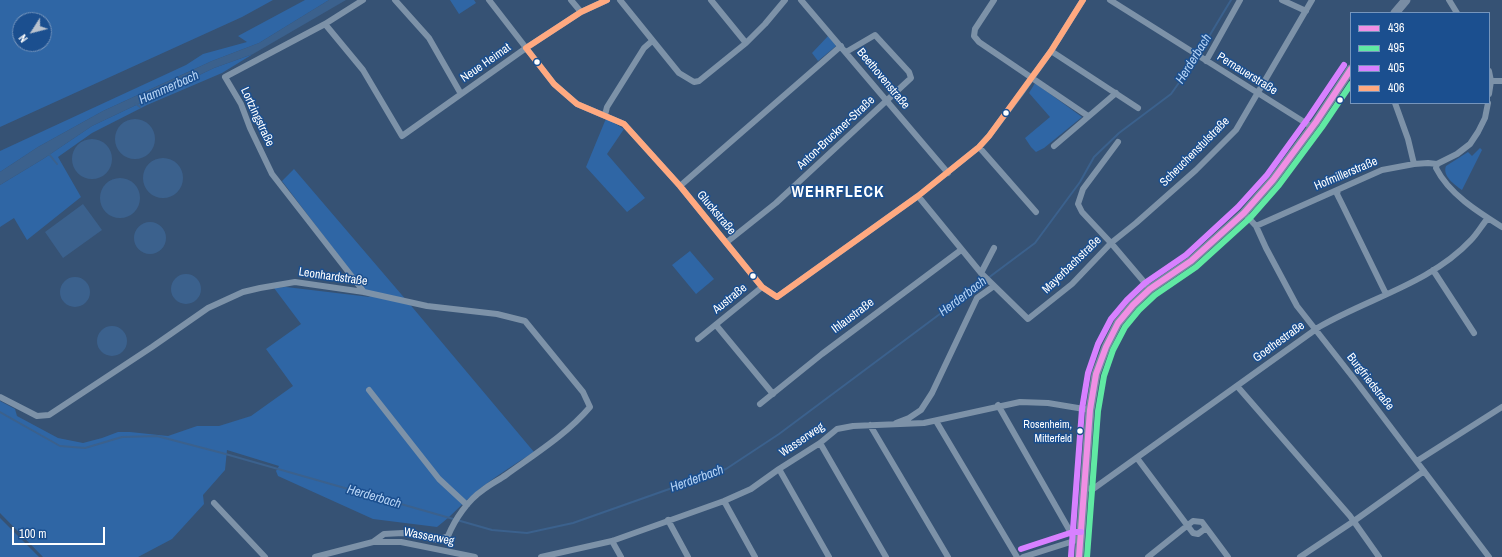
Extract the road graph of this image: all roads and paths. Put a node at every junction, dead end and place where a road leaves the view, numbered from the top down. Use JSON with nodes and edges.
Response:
{"nodes":[{"id":1,"x":363,"y":0,"type":"edge"},
{"id":2,"x":395,"y":0,"type":"edge"},
{"id":3,"x":489,"y":0,"type":"edge"},
{"id":4,"x":571,"y":0,"type":"edge"},
{"id":5,"x":608,"y":0,"type":"edge"},
{"id":6,"x":620,"y":0,"type":"edge"},
{"id":7,"x":711,"y":0,"type":"edge"},
{"id":8,"x":785,"y":0,"type":"edge"},
{"id":9,"x":801,"y":0,"type":"edge"},
{"id":10,"x":994,"y":0,"type":"edge"},
{"id":11,"x":1083,"y":0,"type":"edge"},
{"id":12,"x":1110,"y":0,"type":"edge"},
{"id":13,"x":1240,"y":0,"type":"edge"},
{"id":14,"x":1282,"y":0,"type":"edge"},
{"id":15,"x":1312,"y":0,"type":"edge"},
{"id":16,"x":1406,"y":0,"type":"edge"},
{"id":17,"x":1449,"y":0,"type":"edge"},
{"id":18,"x":1306,"y":11,"type":"junction"},
{"id":19,"x":581,"y":12,"type":"junction"},
{"id":20,"x":1396,"y":12,"type":"edge"},
{"id":21,"x":1456,"y":12,"type":"edge"},
{"id":22,"x":325,"y":24,"type":"junction"},
{"id":23,"x":652,"y":41,"type":"junction"},
{"id":24,"x":746,"y":43,"type":"junction"},
{"id":25,"x":841,"y":46,"type":"junction"},
{"id":26,"x":526,"y":48,"type":"junction"},
{"id":27,"x":1051,"y":51,"type":"junction"},
{"id":28,"x":846,"y":52,"type":"junction"},
{"id":29,"x":1204,"y":60,"type":"junction"},
{"id":30,"x":1350,"y":71,"type":"edge"},
{"id":31,"x":1490,"y":76,"type":"edge"},
{"id":32,"x":1032,"y":77,"type":"junction"},
{"id":33,"x":1491,"y":81,"type":"junction"},
{"id":34,"x":1502,"y":81,"type":"edge"},
{"id":35,"x":1490,"y":88,"type":"edge"},
{"id":36,"x":1116,"y":93,"type":"junction"},
{"id":37,"x":461,"y":94,"type":"junction"},
{"id":38,"x":1257,"y":94,"type":"junction"},
{"id":39,"x":886,"y":100,"type":"junction"},
{"id":40,"x":1395,"y":104,"type":"edge"},
{"id":41,"x":1488,"y":104,"type":"edge"},
{"id":42,"x":1138,"y":108,"type":"dead end"},
{"id":43,"x":605,"y":115,"type":"junction"},
{"id":44,"x":1088,"y":116,"type":"junction"},
{"id":45,"x":1312,"y":128,"type":"junction"},
{"id":46,"x":1118,"y":142,"type":"dead end"},
{"id":47,"x":1054,"y":146,"type":"dead end"},
{"id":48,"x":979,"y":147,"type":"junction"},
{"id":49,"x":1414,"y":164,"type":"junction"},
{"id":50,"x":1437,"y":164,"type":"junction"},
{"id":51,"x":948,"y":173,"type":"junction"},
{"id":52,"x":680,"y":186,"type":"junction"},
{"id":53,"x":1338,"y":190,"type":"junction"},
{"id":54,"x":918,"y":196,"type":"junction"},
{"id":55,"x":1036,"y":212,"type":"dead end"},
{"id":56,"x":1244,"y":213,"type":"junction"},
{"id":57,"x":1488,"y":218,"type":"junction"},
{"id":58,"x":1256,"y":226,"type":"junction"},
{"id":59,"x":1502,"y":226,"type":"edge"},
{"id":60,"x":727,"y":242,"type":"junction"},
{"id":61,"x":1111,"y":242,"type":"junction"},
{"id":62,"x":994,"y":248,"type":"dead end"},
{"id":63,"x":961,"y":250,"type":"junction"},
{"id":64,"x":1433,"y":270,"type":"junction"},
{"id":65,"x":981,"y":274,"type":"junction"},
{"id":66,"x":994,"y":286,"type":"junction"},
{"id":67,"x":762,"y":287,"type":"junction"},
{"id":68,"x":1150,"y":289,"type":"junction"},
{"id":69,"x":364,"y":292,"type":"junction"},
{"id":70,"x":1386,"y":294,"type":"junction"},
{"id":71,"x":716,"y":325,"type":"junction"},
{"id":72,"x":1315,"y":330,"type":"junction"},
{"id":73,"x":1474,"y":333,"type":"dead end"},
{"id":74,"x":698,"y":339,"type":"dead end"},
{"id":75,"x":1237,"y":386,"type":"junction"},
{"id":76,"x":369,"y":390,"type":"dead end"},
{"id":77,"x":773,"y":394,"type":"junction"},
{"id":78,"x":0,"y":397,"type":"edge"},
{"id":79,"x":760,"y":404,"type":"dead end"},
{"id":80,"x":998,"y":406,"type":"junction"},
{"id":81,"x":1502,"y":406,"type":"edge"},
{"id":82,"x":1090,"y":410,"type":"junction"},
{"id":83,"x":936,"y":421,"type":"junction"},
{"id":84,"x":870,"y":425,"type":"junction"},
{"id":85,"x":891,"y":425,"type":"junction"},
{"id":86,"x":556,"y":437,"type":"joint"},
{"id":87,"x":820,"y":443,"type":"junction"},
{"id":88,"x":1137,"y":458,"type":"junction"},
{"id":89,"x":1417,"y":460,"type":"junction"},
{"id":90,"x":779,"y":469,"type":"junction"},
{"id":91,"x":1424,"y":471,"type":"junction"},
{"id":92,"x":1084,"y":488,"type":"junction"},
{"id":93,"x":724,"y":501,"type":"junction"},
{"id":94,"x":214,"y":503,"type":"dead end"},
{"id":95,"x":467,"y":505,"type":"junction"},
{"id":96,"x":668,"y":520,"type":"junction"},
{"id":97,"x":1354,"y":521,"type":"junction"},
{"id":98,"x":1187,"y":526,"type":"junction"},
{"id":99,"x":1206,"y":528,"type":"junction"},
{"id":100,"x":1078,"y":540,"type":"junction"},
{"id":101,"x":612,"y":541,"type":"junction"},
{"id":102,"x":373,"y":542,"type":"junction"},
{"id":103,"x":265,"y":557,"type":"edge"},
{"id":104,"x":315,"y":557,"type":"edge"},
{"id":105,"x":475,"y":557,"type":"edge"},
{"id":106,"x":541,"y":557,"type":"edge"},
{"id":107,"x":621,"y":557,"type":"edge"},
{"id":108,"x":688,"y":557,"type":"edge"},
{"id":109,"x":755,"y":557,"type":"edge"},
{"id":110,"x":828,"y":557,"type":"edge"},
{"id":111,"x":886,"y":557,"type":"edge"},
{"id":112,"x":948,"y":557,"type":"edge"},
{"id":113,"x":1017,"y":557,"type":"edge"},
{"id":114,"x":1023,"y":557,"type":"edge"},
{"id":115,"x":1079,"y":557,"type":"edge"},
{"id":116,"x":1148,"y":557,"type":"edge"},
{"id":117,"x":1228,"y":557,"type":"edge"},
{"id":118,"x":1300,"y":557,"type":"edge"},
{"id":119,"x":1379,"y":557,"type":"edge"},
{"id":120,"x":1489,"y":557,"type":"edge"}],
"edges":[{"from":1,"to":22,"type":"street","name":"Lortzingstraße"},
{"from":2,"to":37,"type":"street"},
{"from":3,"to":26,"type":"street","name":"Gluckstraße"},
{"from":4,"to":19,"type":"street"},
{"from":5,"to":19,"type":"street","name":"Neue Heimat"},
{"from":6,"to":23,"type":"street"},
{"from":7,"to":24,"type":"street"},
{"from":8,"to":24,"type":"street"},
{"from":9,"to":25,"type":"street","name":"Beethovenstraße"},
{"from":10,"to":32,"type":"street"},
{"from":11,"to":27,"type":"street","name":"Austraße"},
{"from":12,"to":29,"type":"street","name":"Pernauerstraße"},
{"from":13,"to":29,"type":"street"},
{"from":14,"to":18,"type":"street"},
{"from":15,"to":18,"type":"street","name":"Scheuchenstulstraße"},
{"from":16,"to":20,"type":"street"},
{"from":17,"to":21,"type":"street"},
{"from":18,"to":38,"type":"street","name":"Scheuchenstulstraße"},
{"from":19,"to":26,"type":"street","name":"Neue Heimat"},
{"from":22,"to":37,"type":"street","name":"Neue Heimat"},
{"from":22,"to":69,"type":"street","name":"Lortzingstraße"},
{"from":23,"to":24,"type":"street"},
{"from":23,"to":43,"type":"street"},
{"from":25,"to":28,"type":"street","name":"Beethovenstraße"},
{"from":25,"to":52,"type":"street"},
{"from":26,"to":37,"type":"street","name":"Neue Heimat"},
{"from":26,"to":43,"type":"street","name":"Gluckstraße"},
{"from":27,"to":32,"type":"street","name":"Austraße"},
{"from":27,"to":36,"type":"street"},
{"from":28,"to":39,"type":"street","name":"Beethovenstraße"},
{"from":28,"to":39,"type":"street","name":"Anton-Bruckner-Straße"},
{"from":29,"to":38,"type":"street","name":"Pernauerstraße"},
{"from":30,"to":45,"type":"street"},
{"from":31,"to":33,"type":"street"},
{"from":32,"to":44,"type":"street"},
{"from":32,"to":48,"type":"street","name":"Austraße"},
{"from":33,"to":34,"type":"street"},
{"from":33,"to":35,"type":"street"},
{"from":36,"to":42,"type":"street"},
{"from":36,"to":44,"type":"street"},
{"from":38,"to":45,"type":"street","name":"Pernauerstraße"},
{"from":38,"to":61,"type":"street","name":"Scheuchenstulstraße"},
{"from":39,"to":51,"type":"street","name":"Beethovenstraße"},
{"from":39,"to":60,"type":"street","name":"Anton-Bruckner-Straße"},
{"from":40,"to":49,"type":"street"},
{"from":41,"to":50,"type":"street","name":"Hofmillerstraße"},
{"from":43,"to":52,"type":"street","name":"Gluckstraße"},
{"from":44,"to":47,"type":"street"},
{"from":45,"to":56,"type":"street"},
{"from":46,"to":61,"type":"street"},
{"from":48,"to":51,"type":"street","name":"Austraße"},
{"from":48,"to":55,"type":"street"},
{"from":49,"to":50,"type":"street","name":"Hofmillerstraße"},
{"from":49,"to":53,"type":"street","name":"Hofmillerstraße"},
{"from":50,"to":57,"type":"street"},
{"from":51,"to":54,"type":"street","name":"Austraße"},
{"from":52,"to":60,"type":"street","name":"Gluckstraße"},
{"from":53,"to":58,"type":"street","name":"Hofmillerstraße"},
{"from":53,"to":70,"type":"street"},
{"from":54,"to":63,"type":"street"},
{"from":54,"to":67,"type":"street","name":"Austraße"},
{"from":56,"to":58,"type":"street","name":"Burgfriedstraße"},
{"from":56,"to":68,"type":"street"},
{"from":57,"to":59,"type":"street"},
{"from":57,"to":64,"type":"street","name":"Goethestraße"},
{"from":58,"to":72,"type":"street","name":"Burgfriedstraße"},
{"from":60,"to":67,"type":"street","name":"Gluckstraße"},
{"from":61,"to":66,"type":"street","name":"Mayerbachstraße"},
{"from":61,"to":68,"type":"street","name":"Mayerbachstraße"},
{"from":62,"to":65,"type":"street"},
{"from":63,"to":65,"type":"street"},
{"from":63,"to":77,"type":"street","name":"Ihlaustraße"},
{"from":64,"to":70,"type":"street","name":"Goethestraße"},
{"from":64,"to":73,"type":"street"},
{"from":65,"to":66,"type":"street"},
{"from":66,"to":85,"type":"street"},
{"from":67,"to":71,"type":"street","name":"Austraße"},
{"from":68,"to":82,"type":"street"},
{"from":69,"to":78,"type":"street","name":"Leonhardstraße"},
{"from":69,"to":86,"type":"street","name":"Leonhardstraße"},
{"from":70,"to":72,"type":"street","name":"Goethestraße"},
{"from":71,"to":74,"type":"street","name":"Austraße"},
{"from":71,"to":77,"type":"street"},
{"from":72,"to":75,"type":"street","name":"Goethestraße"},
{"from":72,"to":89,"type":"street","name":"Burgfriedstraße"},
{"from":75,"to":88,"type":"street","name":"Goethestraße"},
{"from":75,"to":97,"type":"street"},
{"from":76,"to":95,"type":"street"},
{"from":77,"to":79,"type":"street","name":"Ihlaustraße"},
{"from":80,"to":82,"type":"street","name":"Wasserweg"},
{"from":80,"to":83,"type":"street","name":"Wasserweg"},
{"from":80,"to":100,"type":"street"},
{"from":81,"to":89,"type":"street"},
{"from":82,"to":92,"type":"street"},
{"from":83,"to":85,"type":"street","name":"Wasserweg"},
{"from":83,"to":113,"type":"street"},
{"from":84,"to":85,"type":"street","name":"Wasserweg"},
{"from":84,"to":87,"type":"street","name":"Wasserweg"},
{"from":84,"to":112,"type":"street"},
{"from":86,"to":95,"type":"street","name":"Wasserweg"},
{"from":87,"to":90,"type":"street","name":"Wasserweg"},
{"from":87,"to":111,"type":"street"},
{"from":88,"to":92,"type":"street","name":"Goethestraße"},
{"from":88,"to":98,"type":"street"},
{"from":89,"to":91,"type":"street","name":"Burgfriedstraße"},
{"from":90,"to":93,"type":"street","name":"Wasserweg"},
{"from":90,"to":110,"type":"street"},
{"from":91,"to":97,"type":"street"},
{"from":91,"to":120,"type":"street","name":"Burgfriedstraße"},
{"from":92,"to":100,"type":"street"},
{"from":93,"to":96,"type":"street","name":"Wasserweg"},
{"from":93,"to":109,"type":"street"},
{"from":94,"to":103,"type":"street"},
{"from":95,"to":102,"type":"street","name":"Wasserweg"},
{"from":96,"to":101,"type":"street","name":"Wasserweg"},
{"from":96,"to":108,"type":"street"},
{"from":97,"to":118,"type":"street"},
{"from":97,"to":119,"type":"street"},
{"from":98,"to":99,"type":"street"},
{"from":98,"to":99,"type":"street"},
{"from":98,"to":116,"type":"street"},
{"from":99,"to":117,"type":"street"},
{"from":100,"to":114,"type":"street"},
{"from":100,"to":115,"type":"street"},
{"from":101,"to":106,"type":"street","name":"Wasserweg"},
{"from":101,"to":107,"type":"street"},
{"from":102,"to":104,"type":"street"},
{"from":102,"to":105,"type":"street","name":"Wasserweg"}]}
